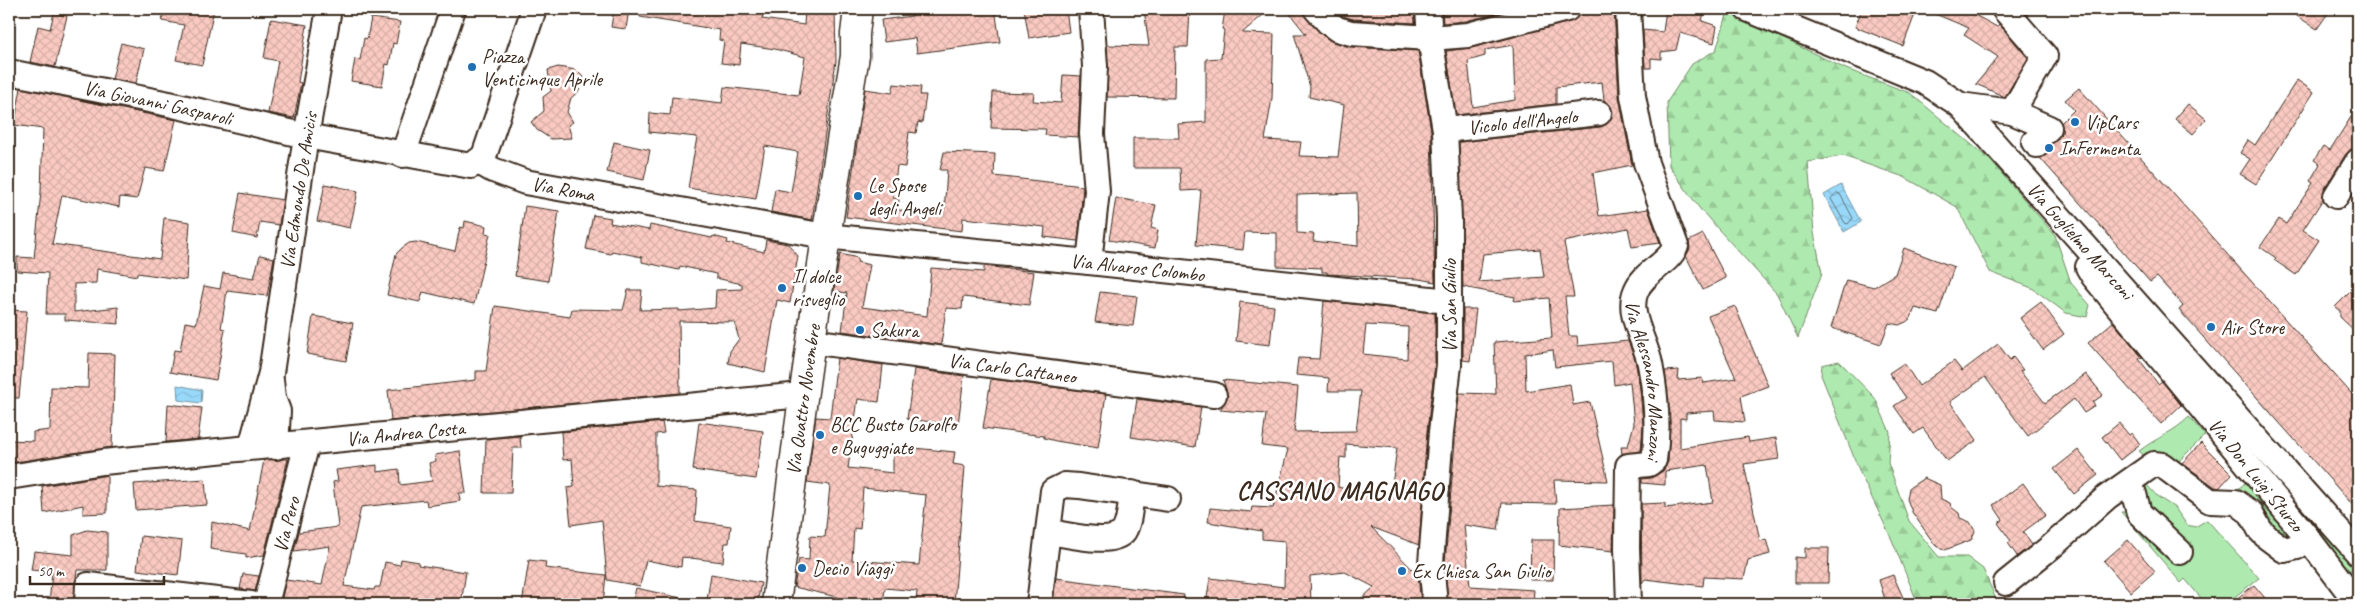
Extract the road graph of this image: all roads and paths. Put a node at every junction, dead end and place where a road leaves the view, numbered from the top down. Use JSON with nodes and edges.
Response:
{"nodes":[{"id":1,"x":329,"y":9,"type":"edge"},
{"id":2,"x":453,"y":9,"type":"edge"},
{"id":3,"x":534,"y":9,"type":"edge"},
{"id":4,"x":858,"y":9,"type":"edge"},
{"id":5,"x":877,"y":9,"type":"edge"},
{"id":6,"x":1092,"y":9,"type":"edge"},
{"id":7,"x":1316,"y":9,"type":"edge"},
{"id":8,"x":1428,"y":9,"type":"edge"},
{"id":9,"x":1566,"y":9,"type":"edge"},
{"id":10,"x":1628,"y":9,"type":"edge"},
{"id":11,"x":1747,"y":9,"type":"edge"},
{"id":12,"x":2004,"y":9,"type":"edge"},
{"id":13,"x":1430,"y":38,"type":"junction"},
{"id":14,"x":856,"y":46,"type":"junction"},
{"id":15,"x":9,"y":72,"type":"edge"},
{"id":16,"x":1960,"y":104,"type":"junction"},
{"id":17,"x":2012,"y":112,"type":"junction"},
{"id":18,"x":1599,"y":113,"type":"dead end"},
{"id":19,"x":1445,"y":130,"type":"junction"},
{"id":20,"x":306,"y":136,"type":"junction"},
{"id":21,"x":2043,"y":137,"type":"dead end"},
{"id":22,"x":403,"y":155,"type":"junction"},
{"id":23,"x":2358,"y":161,"type":"edge"},
{"id":24,"x":479,"y":162,"type":"junction"},
{"id":25,"x":2336,"y":196,"type":"dead end"},
{"id":26,"x":2059,"y":215,"type":"junction"},
{"id":27,"x":825,"y":236,"type":"junction"},
{"id":28,"x":1089,"y":262,"type":"junction"},
{"id":29,"x":1449,"y":301,"type":"junction"},
{"id":30,"x":810,"y":341,"type":"junction"},
{"id":31,"x":271,"y":373,"type":"junction"},
{"id":32,"x":802,"y":395,"type":"junction"},
{"id":33,"x":1214,"y":395,"type":"dead end"},
{"id":34,"x":307,"y":443,"type":"junction"},
{"id":35,"x":251,"y":447,"type":"junction"},
{"id":36,"x":276,"y":447,"type":"junction"},
{"id":37,"x":9,"y":477,"type":"edge"},
{"id":38,"x":1132,"y":493,"type":"junction"},
{"id":39,"x":2134,"y":494,"type":"dead end"},
{"id":40,"x":1168,"y":500,"type":"dead end"},
{"id":41,"x":1048,"y":532,"type":"junction"},
{"id":42,"x":2307,"y":537,"type":"junction"},
{"id":43,"x":2180,"y":552,"type":"dead end"},
{"id":44,"x":2358,"y":553,"type":"edge"},
{"id":45,"x":2006,"y":583,"type":"dead end"},
{"id":46,"x":87,"y":604,"type":"edge"},
{"id":47,"x":251,"y":604,"type":"edge"},
{"id":48,"x":266,"y":604,"type":"edge"},
{"id":49,"x":776,"y":604,"type":"edge"},
{"id":50,"x":1040,"y":604,"type":"edge"},
{"id":51,"x":1435,"y":604,"type":"edge"},
{"id":52,"x":1629,"y":604,"type":"edge"},
{"id":53,"x":2358,"y":604,"type":"edge"}],
"edges":[{"from":1,"to":20,"type":"street","name":"Via Edmondo De Amicis"},
{"from":2,"to":22,"type":"street"},
{"from":3,"to":24,"type":"street"},
{"from":4,"to":14,"type":"main road","name":"Via Quattro Novembre"},
{"from":5,"to":14,"type":"main road","name":"Via Quattro Novembre"},
{"from":6,"to":28,"type":"street"},
{"from":7,"to":13,"type":"street"},
{"from":8,"to":13,"type":"street","name":"Via San Giulio"},
{"from":9,"to":13,"type":"street"},
{"from":10,"to":52,"type":"street","name":"Via Alessandro Manzoni"},
{"from":11,"to":16,"type":"street","name":"Via Guglielmo Marconi"},
{"from":12,"to":17,"type":"street"},
{"from":13,"to":19,"type":"street","name":"Via San Giulio"},
{"from":14,"to":27,"type":"main road","name":"Via Quattro Novembre"},
{"from":15,"to":20,"type":"street","name":"Via Giovanni Gasparoli"},
{"from":16,"to":17,"type":"street"},
{"from":16,"to":26,"type":"street","name":"Via Guglielmo Marconi"},
{"from":17,"to":21,"type":"street"},
{"from":18,"to":19,"type":"street","name":"Vicolo dell'Angelo"},
{"from":19,"to":29,"type":"street","name":"Via San Giulio"},
{"from":20,"to":22,"type":"street"},
{"from":20,"to":31,"type":"street","name":"Via Edmondo De Amicis"},
{"from":22,"to":24,"type":"street"},
{"from":23,"to":25,"type":"street"},
{"from":24,"to":27,"type":"street","name":"Via Roma"},
{"from":26,"to":42,"type":"street","name":"Via Don Luigi Sturzo"},
{"from":26,"to":44,"type":"street","name":"Via Guglielmo Marconi"},
{"from":27,"to":28,"type":"street","name":"Via Alvaros Colombo"},
{"from":27,"to":30,"type":"main road","name":"Via Quattro Novembre"},
{"from":28,"to":29,"type":"street","name":"Via Alvaros Colombo"},
{"from":29,"to":51,"type":"street","name":"Via San Giulio"},
{"from":30,"to":32,"type":"main road","name":"Via Quattro Novembre"},
{"from":30,"to":33,"type":"street","name":"Via Carlo Cattaneo"},
{"from":31,"to":35,"type":"street","name":"Via Edmondo De Amicis"},
{"from":31,"to":36,"type":"street","name":"Via Edmondo De Amicis"},
{"from":32,"to":34,"type":"street","name":"Via Andrea Costa"},
{"from":32,"to":49,"type":"main road","name":"Via Quattro Novembre"},
{"from":34,"to":36,"type":"street","name":"Via Andrea Costa"},
{"from":34,"to":48,"type":"street","name":"Via Pero"},
{"from":35,"to":36,"type":"street","name":"Via Andrea Costa"},
{"from":35,"to":37,"type":"street","name":"Via Andrea Costa"},
{"from":38,"to":40,"type":"street"},
{"from":38,"to":41,"type":"street"},
{"from":38,"to":41,"type":"street"},
{"from":39,"to":43,"type":"street"},
{"from":41,"to":50,"type":"street"},
{"from":42,"to":45,"type":"street","name":"Via Don Luigi Sturzo"},
{"from":42,"to":53,"type":"street"},
{"from":46,"to":47,"type":"street"}]}
